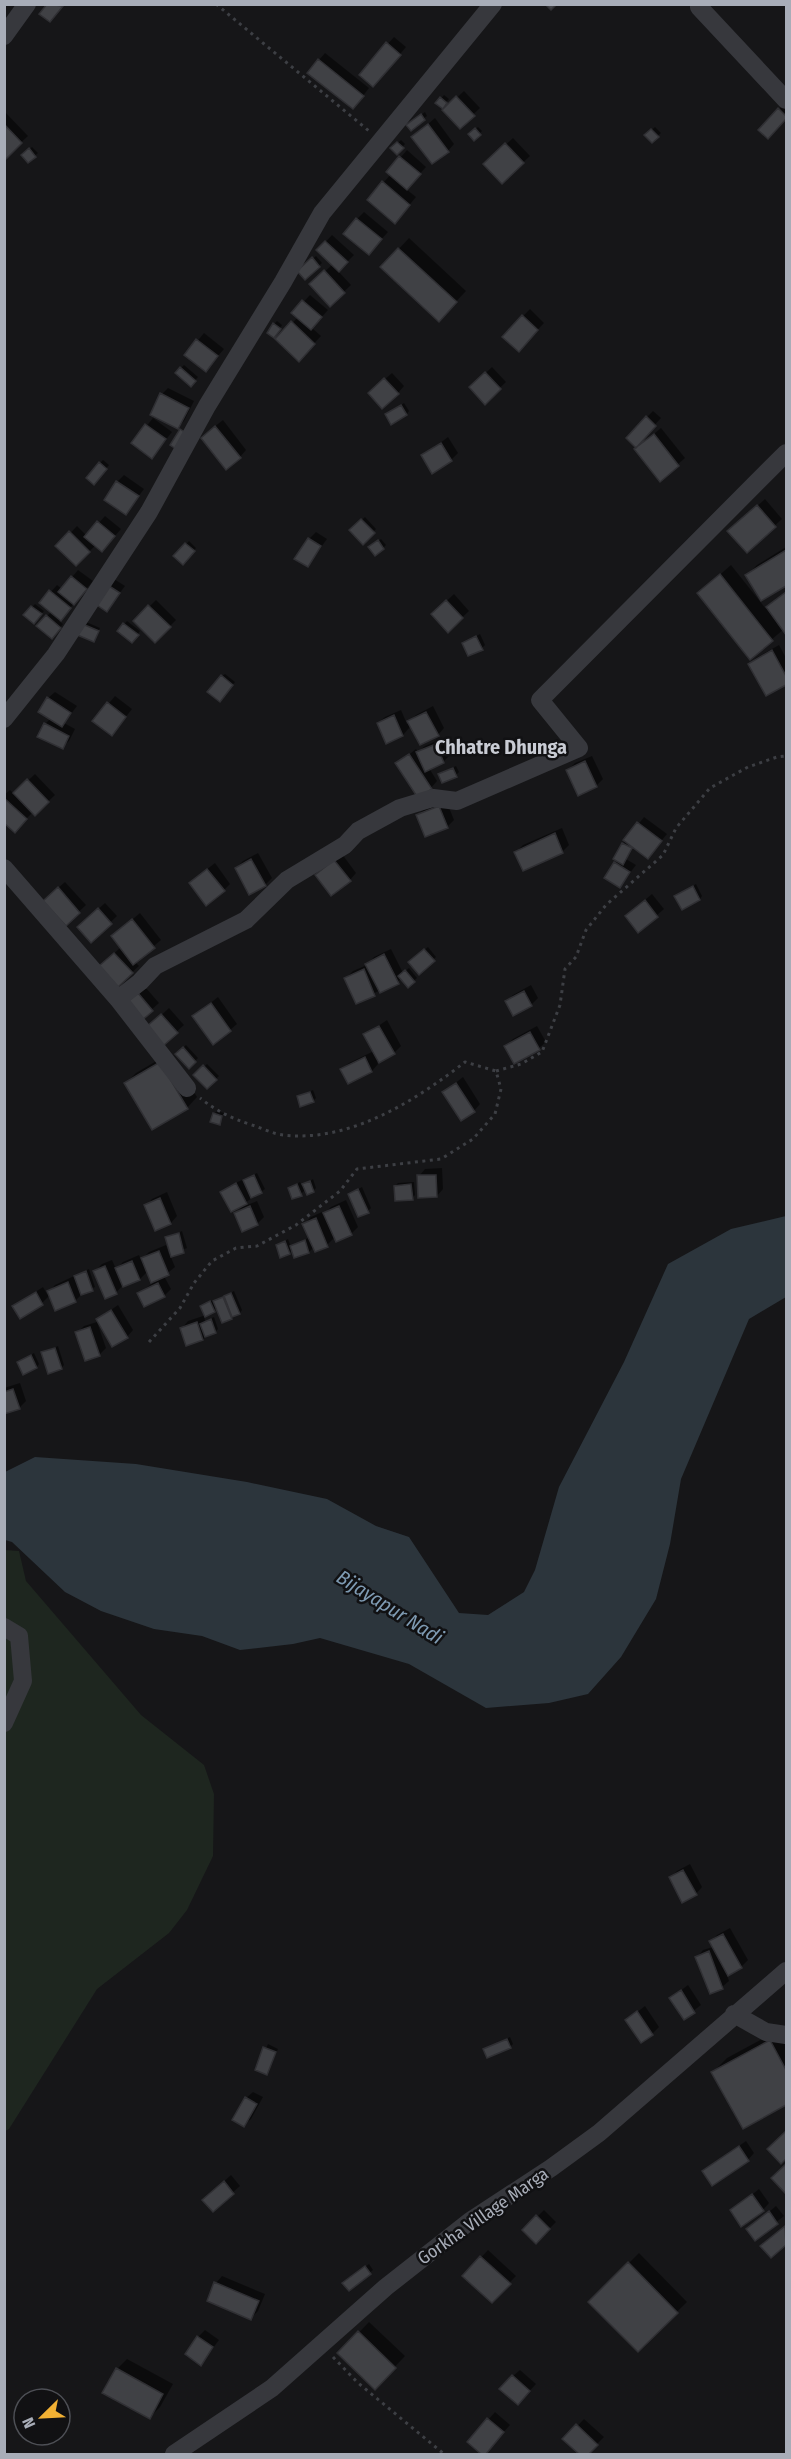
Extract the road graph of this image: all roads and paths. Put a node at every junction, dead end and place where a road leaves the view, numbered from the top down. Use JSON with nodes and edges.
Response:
{"nodes":[{"id":1,"x":27,"y":4,"type":"edge"},
{"id":2,"x":216,"y":4,"type":"edge"},
{"id":3,"x":493,"y":4,"type":"edge"},
{"id":4,"x":700,"y":4,"type":"edge"},
{"id":5,"x":4,"y":36,"type":"edge"},
{"id":6,"x":786,"y":100,"type":"edge"},
{"id":7,"x":382,"y":141,"type":"junction"},
{"id":8,"x":786,"y":453,"type":"edge"},
{"id":9,"x":4,"y":719,"type":"edge"},
{"id":10,"x":786,"y":756,"type":"edge"},
{"id":11,"x":4,"y":868,"type":"edge"},
{"id":12,"x":118,"y":999,"type":"junction"},
{"id":13,"x":496,"y":1071,"type":"junction"},
{"id":14,"x":187,"y":1088,"type":"joint"},
{"id":15,"x":149,"y":1342,"type":"dead end"},
{"id":16,"x":4,"y":1627,"type":"edge"},
{"id":17,"x":4,"y":1723,"type":"edge"},
{"id":18,"x":786,"y":1971,"type":"edge"},
{"id":19,"x":734,"y":2014,"type":"junction"},
{"id":20,"x":786,"y":2035,"type":"edge"},
{"id":21,"x":320,"y":2344,"type":"junction"},
{"id":22,"x":174,"y":2454,"type":"edge"},
{"id":23,"x":444,"y":2454,"type":"edge"}],
"edges":[{"from":1,"to":5,"type":"street"},
{"from":2,"to":7,"type":"path"},
{"from":3,"to":7,"type":"street"},
{"from":4,"to":6,"type":"street"},
{"from":7,"to":9,"type":"street"},
{"from":8,"to":12,"type":"street"},
{"from":10,"to":13,"type":"path"},
{"from":11,"to":12,"type":"street"},
{"from":12,"to":14,"type":"street"},
{"from":13,"to":14,"type":"path"},
{"from":13,"to":15,"type":"path"},
{"from":16,"to":17,"type":"street"},
{"from":18,"to":19,"type":"street","name":"Gorkha Village Marga"},
{"from":19,"to":20,"type":"street"},
{"from":19,"to":21,"type":"street","name":"Gorkha Village Marga"},
{"from":21,"to":22,"type":"street","name":"Gorkha Village Marga"},
{"from":21,"to":23,"type":"path"}]}
